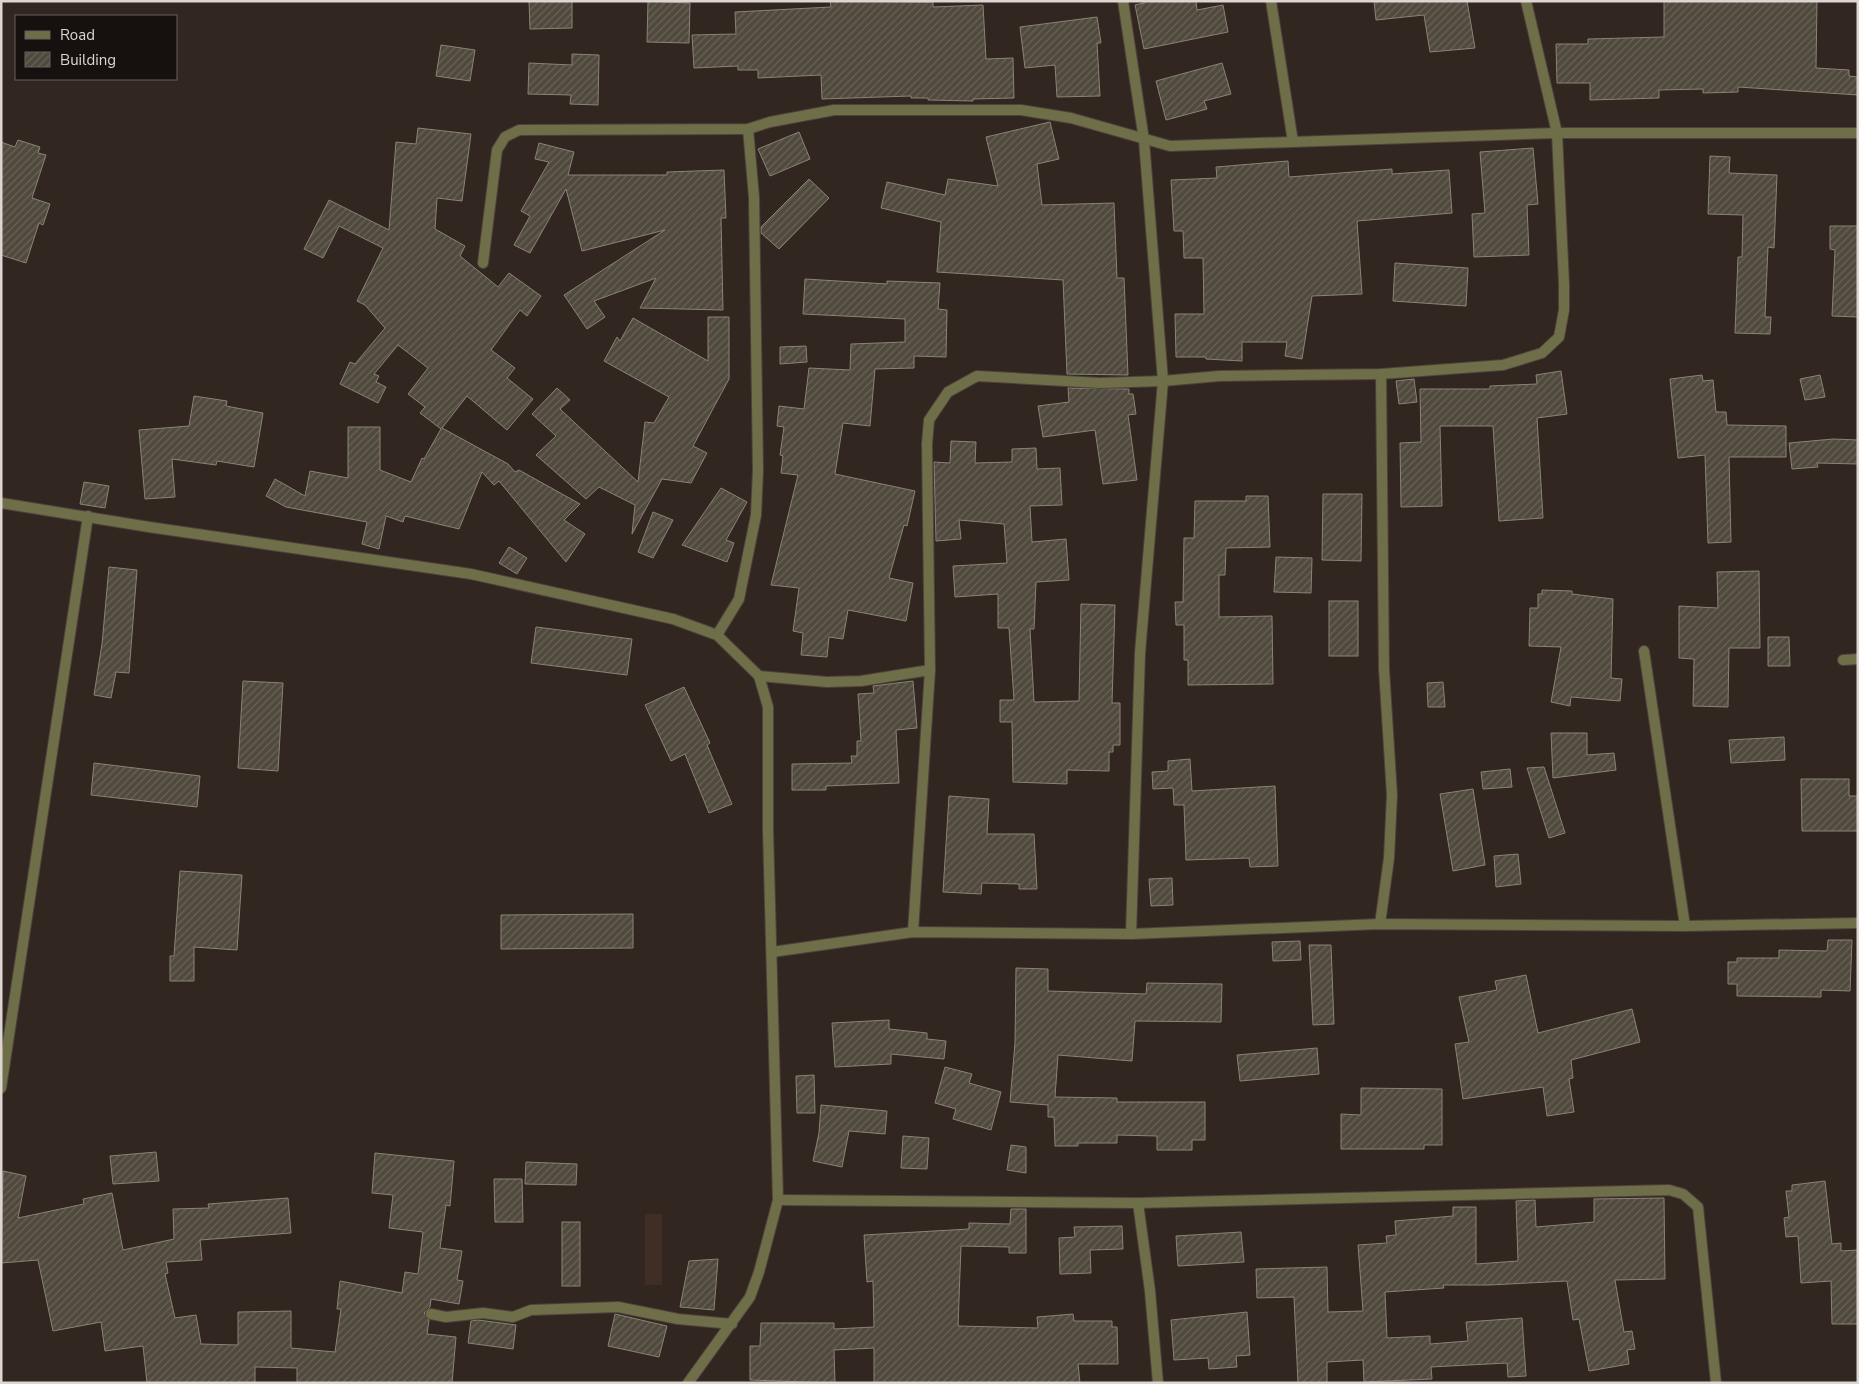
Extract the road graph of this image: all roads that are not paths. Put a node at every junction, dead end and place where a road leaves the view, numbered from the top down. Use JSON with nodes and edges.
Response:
{"nodes":[{"id":1,"x":1123,"y":1,"type":"edge"},
{"id":2,"x":1271,"y":1,"type":"edge"},
{"id":3,"x":1526,"y":1,"type":"edge"},
{"id":4,"x":748,"y":129,"type":"junction"},
{"id":5,"x":1557,"y":133,"type":"junction"},
{"id":6,"x":1858,"y":133,"type":"edge"},
{"id":7,"x":1144,"y":140,"type":"junction"},
{"id":8,"x":1293,"y":142,"type":"junction"},
{"id":9,"x":483,"y":263,"type":"dead end"},
{"id":10,"x":1382,"y":374,"type":"junction"},
{"id":11,"x":1163,"y":381,"type":"junction"},
{"id":12,"x":1,"y":503,"type":"edge"},
{"id":13,"x":88,"y":516,"type":"junction"},
{"id":14,"x":717,"y":634,"type":"junction"},
{"id":15,"x":1644,"y":651,"type":"dead end"},
{"id":16,"x":1858,"y":659,"type":"edge"},
{"id":17,"x":1843,"y":660,"type":"dead end"},
{"id":18,"x":930,"y":670,"type":"junction"},
{"id":19,"x":759,"y":676,"type":"junction"},
{"id":20,"x":1858,"y":923,"type":"edge"},
{"id":21,"x":1380,"y":924,"type":"junction"},
{"id":22,"x":1685,"y":926,"type":"junction"},
{"id":23,"x":913,"y":932,"type":"junction"},
{"id":24,"x":1131,"y":934,"type":"junction"},
{"id":25,"x":772,"y":952,"type":"junction"},
{"id":26,"x":1,"y":1088,"type":"edge"},
{"id":27,"x":778,"y":1200,"type":"junction"},
{"id":28,"x":1138,"y":1204,"type":"junction"},
{"id":29,"x":431,"y":1314,"type":"dead end"},
{"id":30,"x":732,"y":1324,"type":"junction"},
{"id":31,"x":688,"y":1383,"type":"edge"},
{"id":32,"x":1158,"y":1383,"type":"edge"},
{"id":33,"x":1716,"y":1383,"type":"edge"}],
"edges":[{"from":1,"to":7,"type":"street"},
{"from":2,"to":8,"type":"street"},
{"from":3,"to":5,"type":"street"},
{"from":4,"to":7,"type":"street"},
{"from":4,"to":9,"type":"street"},
{"from":4,"to":14,"type":"street"},
{"from":5,"to":6,"type":"street"},
{"from":5,"to":8,"type":"street"},
{"from":5,"to":10,"type":"street"},
{"from":7,"to":8,"type":"street"},
{"from":7,"to":11,"type":"street"},
{"from":10,"to":11,"type":"street"},
{"from":10,"to":21,"type":"street"},
{"from":11,"to":18,"type":"street"},
{"from":11,"to":24,"type":"street"},
{"from":12,"to":13,"type":"street"},
{"from":13,"to":14,"type":"street"},
{"from":13,"to":26,"type":"street"},
{"from":14,"to":19,"type":"street"},
{"from":15,"to":22,"type":"street"},
{"from":16,"to":17,"type":"street"},
{"from":18,"to":19,"type":"street"},
{"from":18,"to":23,"type":"street"},
{"from":19,"to":25,"type":"street"},
{"from":20,"to":22,"type":"street"},
{"from":21,"to":22,"type":"street"},
{"from":21,"to":24,"type":"street"},
{"from":23,"to":24,"type":"street"},
{"from":23,"to":25,"type":"street"},
{"from":25,"to":27,"type":"street"},
{"from":27,"to":28,"type":"street"},
{"from":27,"to":30,"type":"street"},
{"from":28,"to":32,"type":"street"},
{"from":28,"to":33,"type":"street"},
{"from":29,"to":30,"type":"street"},
{"from":30,"to":31,"type":"street"}]}
